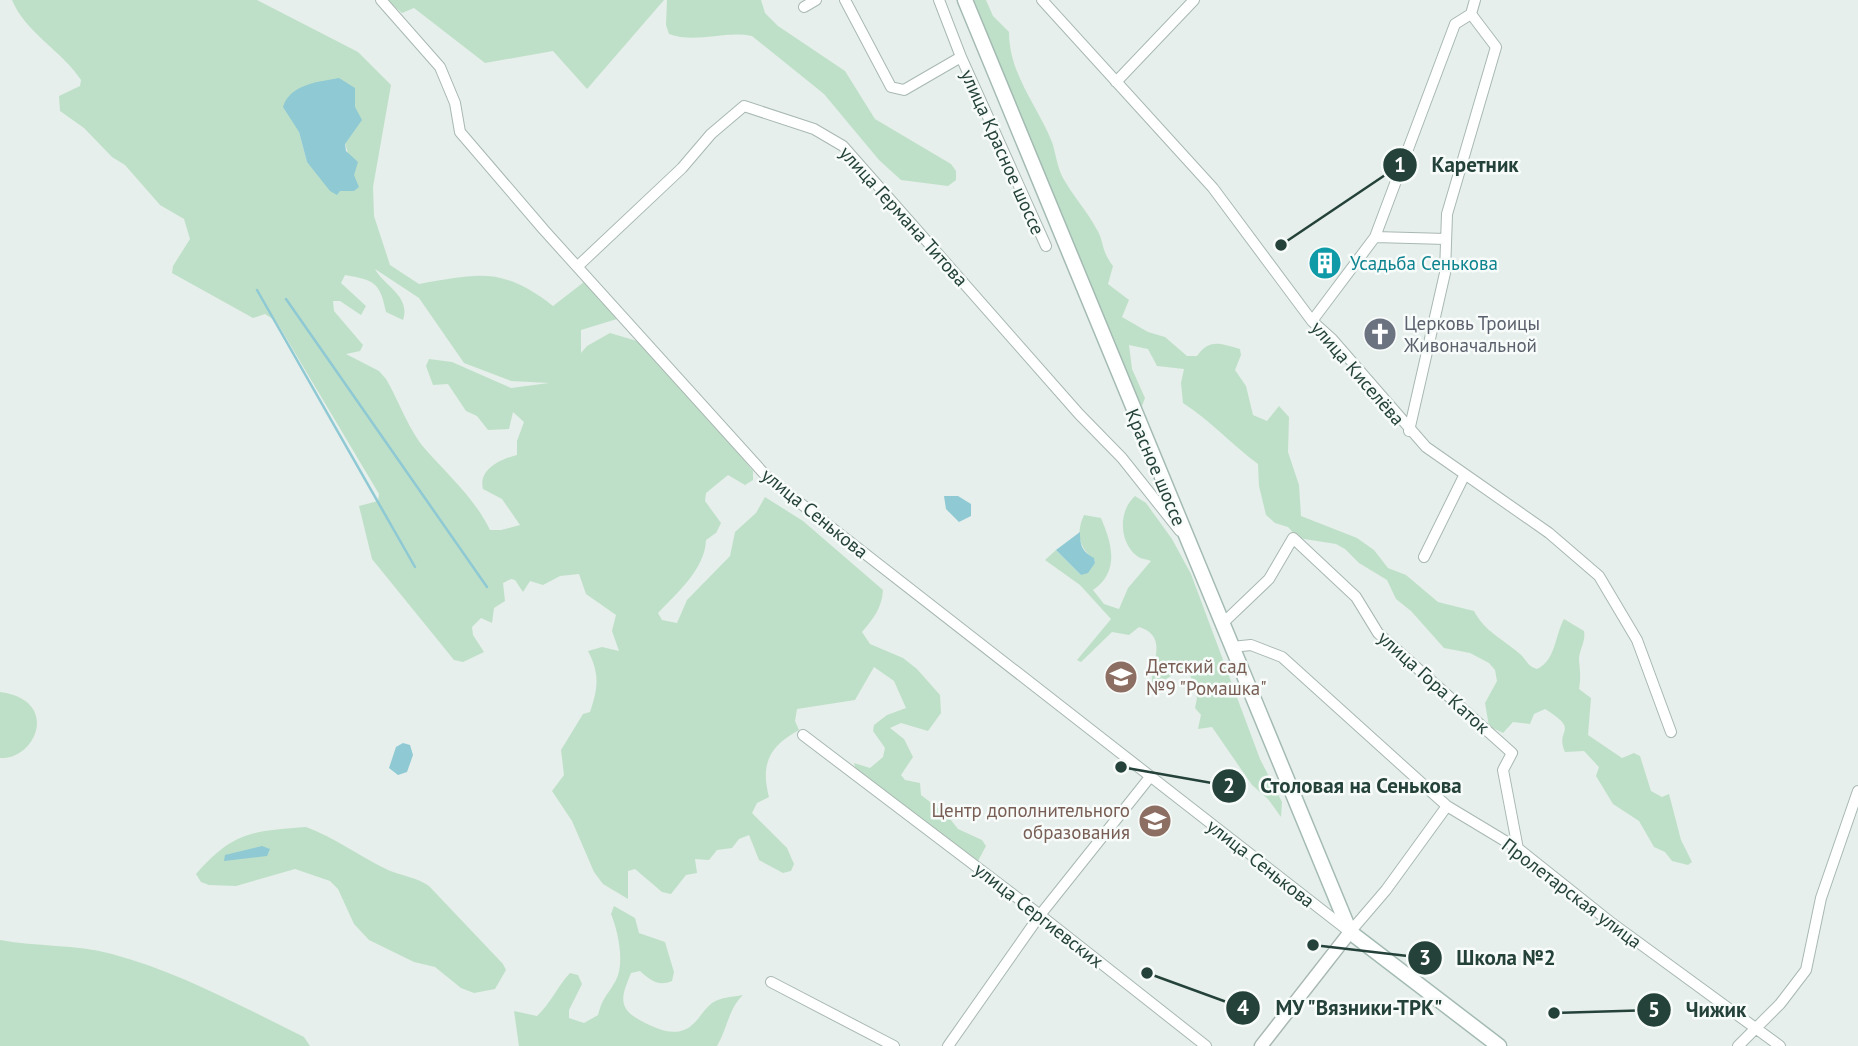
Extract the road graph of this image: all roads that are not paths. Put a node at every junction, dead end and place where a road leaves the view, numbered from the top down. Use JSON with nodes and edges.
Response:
{"nodes":[{"id":1,"x":381,"y":0,"type":"edge"},
{"id":2,"x":816,"y":0,"type":"edge"},
{"id":3,"x":845,"y":0,"type":"edge"},
{"id":4,"x":939,"y":0,"type":"edge"},
{"id":5,"x":965,"y":0,"type":"edge"},
{"id":6,"x":1042,"y":0,"type":"edge"},
{"id":7,"x":1194,"y":0,"type":"edge"},
{"id":8,"x":1475,"y":0,"type":"edge"},
{"id":9,"x":804,"y":7,"type":"dead end"},
{"id":10,"x":1471,"y":15,"type":"junction"},
{"id":11,"x":961,"y":57,"type":"junction"},
{"id":12,"x":1116,"y":82,"type":"junction"},
{"id":13,"x":1375,"y":237,"type":"junction"},
{"id":14,"x":1446,"y":239,"type":"junction"},
{"id":15,"x":1046,"y":246,"type":"dead end"},
{"id":16,"x":579,"y":265,"type":"junction"},
{"id":17,"x":1312,"y":321,"type":"junction"},
{"id":18,"x":1409,"y":431,"type":"junction"},
{"id":19,"x":1464,"y":476,"type":"junction"},
{"id":20,"x":1187,"y":540,"type":"junction"},
{"id":21,"x":1424,"y":557,"type":"dead end"},
{"id":22,"x":1222,"y":624,"type":"junction"},
{"id":23,"x":1232,"y":647,"type":"junction"},
{"id":24,"x":1671,"y":732,"type":"dead end"},
{"id":25,"x":803,"y":735,"type":"dead end"},
{"id":26,"x":1150,"y":777,"type":"junction"},
{"id":27,"x":1858,"y":791,"type":"edge"},
{"id":28,"x":1447,"y":806,"type":"junction"},
{"id":29,"x":1518,"y":849,"type":"junction"},
{"id":30,"x":1336,"y":898,"type":"junction"},
{"id":31,"x":1318,"y":907,"type":"junction"},
{"id":32,"x":1040,"y":915,"type":"junction"},
{"id":33,"x":1350,"y":932,"type":"junction"},
{"id":34,"x":771,"y":982,"type":"dead end"},
{"id":35,"x":1753,"y":1028,"type":"junction"},
{"id":36,"x":894,"y":1046,"type":"edge"},
{"id":37,"x":948,"y":1046,"type":"edge"},
{"id":38,"x":1206,"y":1046,"type":"edge"},
{"id":39,"x":1261,"y":1046,"type":"edge"},
{"id":40,"x":1499,"y":1046,"type":"edge"},
{"id":41,"x":1738,"y":1046,"type":"edge"},
{"id":42,"x":1780,"y":1046,"type":"edge"}],
"edges":[{"from":1,"to":16,"type":"street","name":"улица Сенькова"},
{"from":2,"to":9,"type":"street"},
{"from":3,"to":11,"type":"street","name":"улица Красное шоссе"},
{"from":4,"to":11,"type":"street","name":"улица Красное шоссе"},
{"from":5,"to":20,"type":"main road","name":"Красное шоссе"},
{"from":6,"to":12,"type":"street","name":"улица Киселёва"},
{"from":7,"to":12,"type":"street"},
{"from":8,"to":10,"type":"street"},
{"from":10,"to":13,"type":"street"},
{"from":10,"to":14,"type":"street"},
{"from":11,"to":15,"type":"street","name":"улица Красное шоссе"},
{"from":12,"to":17,"type":"street","name":"улица Киселёва"},
{"from":13,"to":14,"type":"street"},
{"from":13,"to":17,"type":"street"},
{"from":14,"to":18,"type":"street"},
{"from":16,"to":20,"type":"street","name":"улица Германа Титова"},
{"from":16,"to":26,"type":"street","name":"улица Сенькова"},
{"from":17,"to":18,"type":"street","name":"улица Киселёва"},
{"from":18,"to":19,"type":"street","name":"улица Киселёва"},
{"from":19,"to":21,"type":"street"},
{"from":19,"to":24,"type":"street","name":"улица Киселёва"},
{"from":20,"to":22,"type":"main road","name":"Красное шоссе"},
{"from":22,"to":23,"type":"main road","name":"Красное шоссе"},
{"from":22,"to":29,"type":"street","name":"улица Гора Каток"},
{"from":23,"to":28,"type":"street","name":"Пролетарская улица"},
{"from":23,"to":30,"type":"main road","name":"Красное шоссе"},
{"from":25,"to":32,"type":"street","name":"улица Сергиевских"},
{"from":26,"to":31,"type":"street","name":"улица Сенькова"},
{"from":26,"to":32,"type":"street"},
{"from":27,"to":35,"type":"street"},
{"from":28,"to":29,"type":"street","name":"Пролетарская улица"},
{"from":28,"to":33,"type":"street"},
{"from":29,"to":35,"type":"street","name":"Пролетарская улица"},
{"from":30,"to":31,"type":"street"},
{"from":30,"to":33,"type":"main road","name":"Красное шоссе"},
{"from":31,"to":33,"type":"street","name":"улица Сенькова"},
{"from":32,"to":37,"type":"street"},
{"from":32,"to":38,"type":"street","name":"улица Сергиевских"},
{"from":33,"to":39,"type":"street"},
{"from":33,"to":40,"type":"main road"},
{"from":34,"to":36,"type":"street"},
{"from":35,"to":41,"type":"street"},
{"from":35,"to":42,"type":"street","name":"Пролетарская улица"}]}
